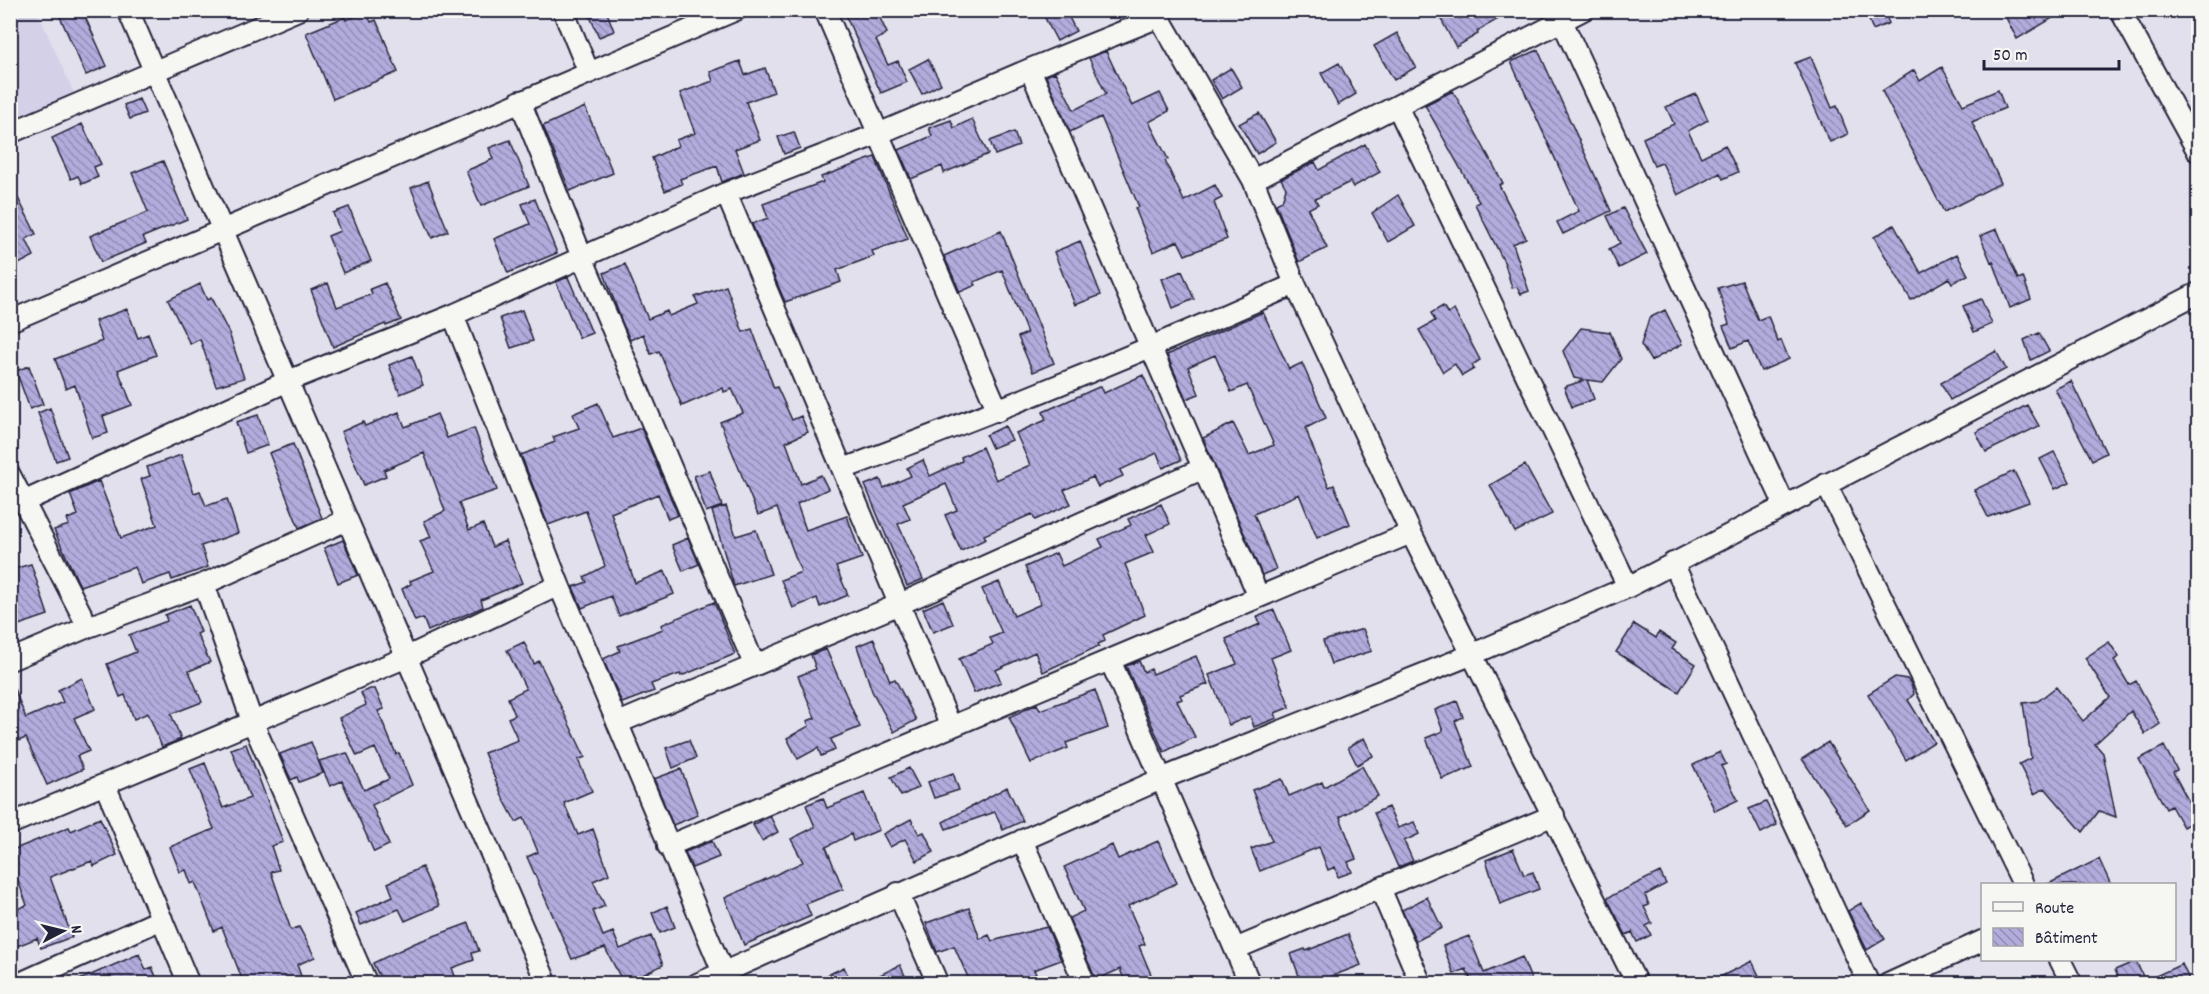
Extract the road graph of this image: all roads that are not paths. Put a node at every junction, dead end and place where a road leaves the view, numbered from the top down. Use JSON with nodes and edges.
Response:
{"nodes":[{"id":1,"x":128,"y":10,"type":"edge"},
{"id":2,"x":298,"y":10,"type":"edge"},
{"id":3,"x":563,"y":10,"type":"edge"},
{"id":4,"x":736,"y":10,"type":"edge"},
{"id":5,"x":825,"y":10,"type":"edge"},
{"id":6,"x":1583,"y":10,"type":"edge"},
{"id":7,"x":2120,"y":10,"type":"edge"},
{"id":8,"x":1157,"y":14,"type":"edge"},
{"id":9,"x":1562,"y":21,"type":"junction"},
{"id":10,"x":1030,"y":69,"type":"junction"},
{"id":11,"x":154,"y":72,"type":"junction"},
{"id":12,"x":590,"y":73,"type":"junction"},
{"id":13,"x":520,"y":101,"type":"junction"},
{"id":14,"x":1397,"y":106,"type":"junction"},
{"id":15,"x":10,"y":133,"type":"edge"},
{"id":16,"x":878,"y":134,"type":"junction"},
{"id":17,"x":2199,"y":152,"type":"edge"},
{"id":18,"x":1253,"y":180,"type":"junction"},
{"id":19,"x":726,"y":194,"type":"junction"},
{"id":20,"x":222,"y":229,"type":"junction"},
{"id":21,"x":582,"y":257,"type":"junction"},
{"id":22,"x":1295,"y":284,"type":"junction"},
{"id":23,"x":2199,"y":293,"type":"edge"},
{"id":24,"x":453,"y":315,"type":"junction"},
{"id":25,"x":10,"y":321,"type":"edge"},
{"id":26,"x":1152,"y":348,"type":"junction"},
{"id":27,"x":288,"y":381,"type":"junction"},
{"id":28,"x":998,"y":411,"type":"junction"},
{"id":29,"x":1204,"y":468,"type":"junction"},
{"id":30,"x":843,"y":470,"type":"junction"},
{"id":31,"x":10,"y":475,"type":"edge"},
{"id":32,"x":1826,"y":484,"type":"junction"},
{"id":33,"x":23,"y":502,"type":"junction"},
{"id":34,"x":1785,"y":507,"type":"junction"},
{"id":35,"x":347,"y":520,"type":"junction"},
{"id":36,"x":1411,"y":533,"type":"junction"},
{"id":37,"x":1673,"y":563,"type":"junction"},
{"id":38,"x":204,"y":584,"type":"junction"},
{"id":39,"x":559,"y":585,"type":"junction"},
{"id":40,"x":1628,"y":587,"type":"junction"},
{"id":41,"x":1259,"y":597,"type":"junction"},
{"id":42,"x":900,"y":604,"type":"junction"},
{"id":43,"x":88,"y":627,"type":"junction"},
{"id":44,"x":1473,"y":654,"type":"junction"},
{"id":45,"x":406,"y":657,"type":"junction"},
{"id":46,"x":10,"y":660,"type":"edge"},
{"id":47,"x":1110,"y":660,"type":"junction"},
{"id":48,"x":754,"y":664,"type":"junction"},
{"id":49,"x":252,"y":721,"type":"junction"},
{"id":50,"x":618,"y":723,"type":"junction"},
{"id":51,"x":951,"y":727,"type":"junction"},
{"id":52,"x":1161,"y":779,"type":"junction"},
{"id":53,"x":105,"y":785,"type":"junction"},
{"id":54,"x":1554,"y":815,"type":"junction"},
{"id":55,"x":10,"y":824,"type":"edge"},
{"id":56,"x":1022,"y":840,"type":"junction"},
{"id":57,"x":668,"y":846,"type":"junction"},
{"id":58,"x":2022,"y":883,"type":"edge"},
{"id":59,"x":1380,"y":888,"type":"junction"},
{"id":60,"x":898,"y":893,"type":"junction"},
{"id":61,"x":162,"y":919,"type":"junction"},
{"id":62,"x":1981,"y":942,"type":"edge"},
{"id":63,"x":1235,"y":949,"type":"junction"},
{"id":64,"x":2060,"y":961,"type":"edge"},
{"id":65,"x":722,"y":970,"type":"junction"},
{"id":66,"x":18,"y":984,"type":"edge"},
{"id":67,"x":189,"y":984,"type":"edge"},
{"id":68,"x":367,"y":984,"type":"edge"},
{"id":69,"x":547,"y":984,"type":"edge"},
{"id":70,"x":697,"y":984,"type":"edge"},
{"id":71,"x":938,"y":984,"type":"edge"},
{"id":72,"x":1085,"y":984,"type":"edge"},
{"id":73,"x":1250,"y":984,"type":"edge"},
{"id":74,"x":1421,"y":984,"type":"edge"},
{"id":75,"x":1637,"y":984,"type":"edge"},
{"id":76,"x":1869,"y":984,"type":"edge"},
{"id":77,"x":1888,"y":984,"type":"edge"},
{"id":78,"x":2072,"y":984,"type":"edge"}],
"edges":[{"from":1,"to":11,"type":"street"},
{"from":2,"to":11,"type":"street"},
{"from":3,"to":12,"type":"street"},
{"from":4,"to":12,"type":"street"},
{"from":5,"to":16,"type":"street"},
{"from":6,"to":9,"type":"street"},
{"from":7,"to":17,"type":"street"},
{"from":8,"to":10,"type":"street"},
{"from":8,"to":18,"type":"street"},
{"from":9,"to":14,"type":"street"},
{"from":9,"to":34,"type":"street"},
{"from":10,"to":16,"type":"street"},
{"from":10,"to":26,"type":"street"},
{"from":11,"to":15,"type":"street"},
{"from":11,"to":20,"type":"street"},
{"from":12,"to":13,"type":"street"},
{"from":13,"to":20,"type":"street"},
{"from":13,"to":21,"type":"street"},
{"from":14,"to":18,"type":"street"},
{"from":14,"to":40,"type":"street"},
{"from":16,"to":19,"type":"street"},
{"from":16,"to":28,"type":"street"},
{"from":18,"to":22,"type":"street"},
{"from":19,"to":21,"type":"street"},
{"from":19,"to":30,"type":"street"},
{"from":20,"to":25,"type":"street"},
{"from":20,"to":27,"type":"street"},
{"from":21,"to":24,"type":"street"},
{"from":21,"to":48,"type":"street"},
{"from":22,"to":26,"type":"street"},
{"from":22,"to":36,"type":"street"},
{"from":23,"to":32,"type":"street"},
{"from":24,"to":27,"type":"street"},
{"from":24,"to":39,"type":"street"},
{"from":26,"to":28,"type":"street"},
{"from":26,"to":29,"type":"street"},
{"from":27,"to":33,"type":"street"},
{"from":27,"to":35,"type":"street"},
{"from":28,"to":30,"type":"street"},
{"from":29,"to":41,"type":"street"},
{"from":29,"to":42,"type":"street"},
{"from":30,"to":42,"type":"street"},
{"from":31,"to":33,"type":"street"},
{"from":32,"to":34,"type":"street"},
{"from":32,"to":58,"type":"street"},
{"from":33,"to":43,"type":"street"},
{"from":34,"to":37,"type":"street"},
{"from":35,"to":38,"type":"street"},
{"from":35,"to":45,"type":"street"},
{"from":36,"to":41,"type":"street"},
{"from":36,"to":44,"type":"street"},
{"from":37,"to":40,"type":"street"},
{"from":37,"to":76,"type":"street"},
{"from":38,"to":43,"type":"street"},
{"from":38,"to":49,"type":"street"},
{"from":39,"to":45,"type":"street"},
{"from":39,"to":50,"type":"street"},
{"from":40,"to":44,"type":"street"},
{"from":41,"to":47,"type":"street"},
{"from":42,"to":48,"type":"street"},
{"from":42,"to":51,"type":"street"},
{"from":43,"to":46,"type":"street"},
{"from":44,"to":52,"type":"street"},
{"from":44,"to":54,"type":"street"},
{"from":45,"to":49,"type":"street"},
{"from":45,"to":69,"type":"street"},
{"from":47,"to":51,"type":"street"},
{"from":47,"to":52,"type":"street"},
{"from":48,"to":50,"type":"street"},
{"from":49,"to":53,"type":"street"},
{"from":49,"to":68,"type":"street"},
{"from":50,"to":57,"type":"street"},
{"from":51,"to":57,"type":"street"},
{"from":52,"to":56,"type":"street"},
{"from":52,"to":63,"type":"street"},
{"from":53,"to":55,"type":"street"},
{"from":53,"to":61,"type":"street"},
{"from":54,"to":59,"type":"street"},
{"from":54,"to":75,"type":"street"},
{"from":56,"to":60,"type":"street"},
{"from":56,"to":72,"type":"street"},
{"from":57,"to":65,"type":"street"},
{"from":59,"to":63,"type":"street"},
{"from":59,"to":74,"type":"street"},
{"from":60,"to":65,"type":"street"},
{"from":60,"to":71,"type":"street"},
{"from":61,"to":66,"type":"street"},
{"from":61,"to":67,"type":"street"},
{"from":62,"to":77,"type":"street"},
{"from":63,"to":73,"type":"street"},
{"from":64,"to":78,"type":"street"},
{"from":65,"to":70,"type":"street"}]}
